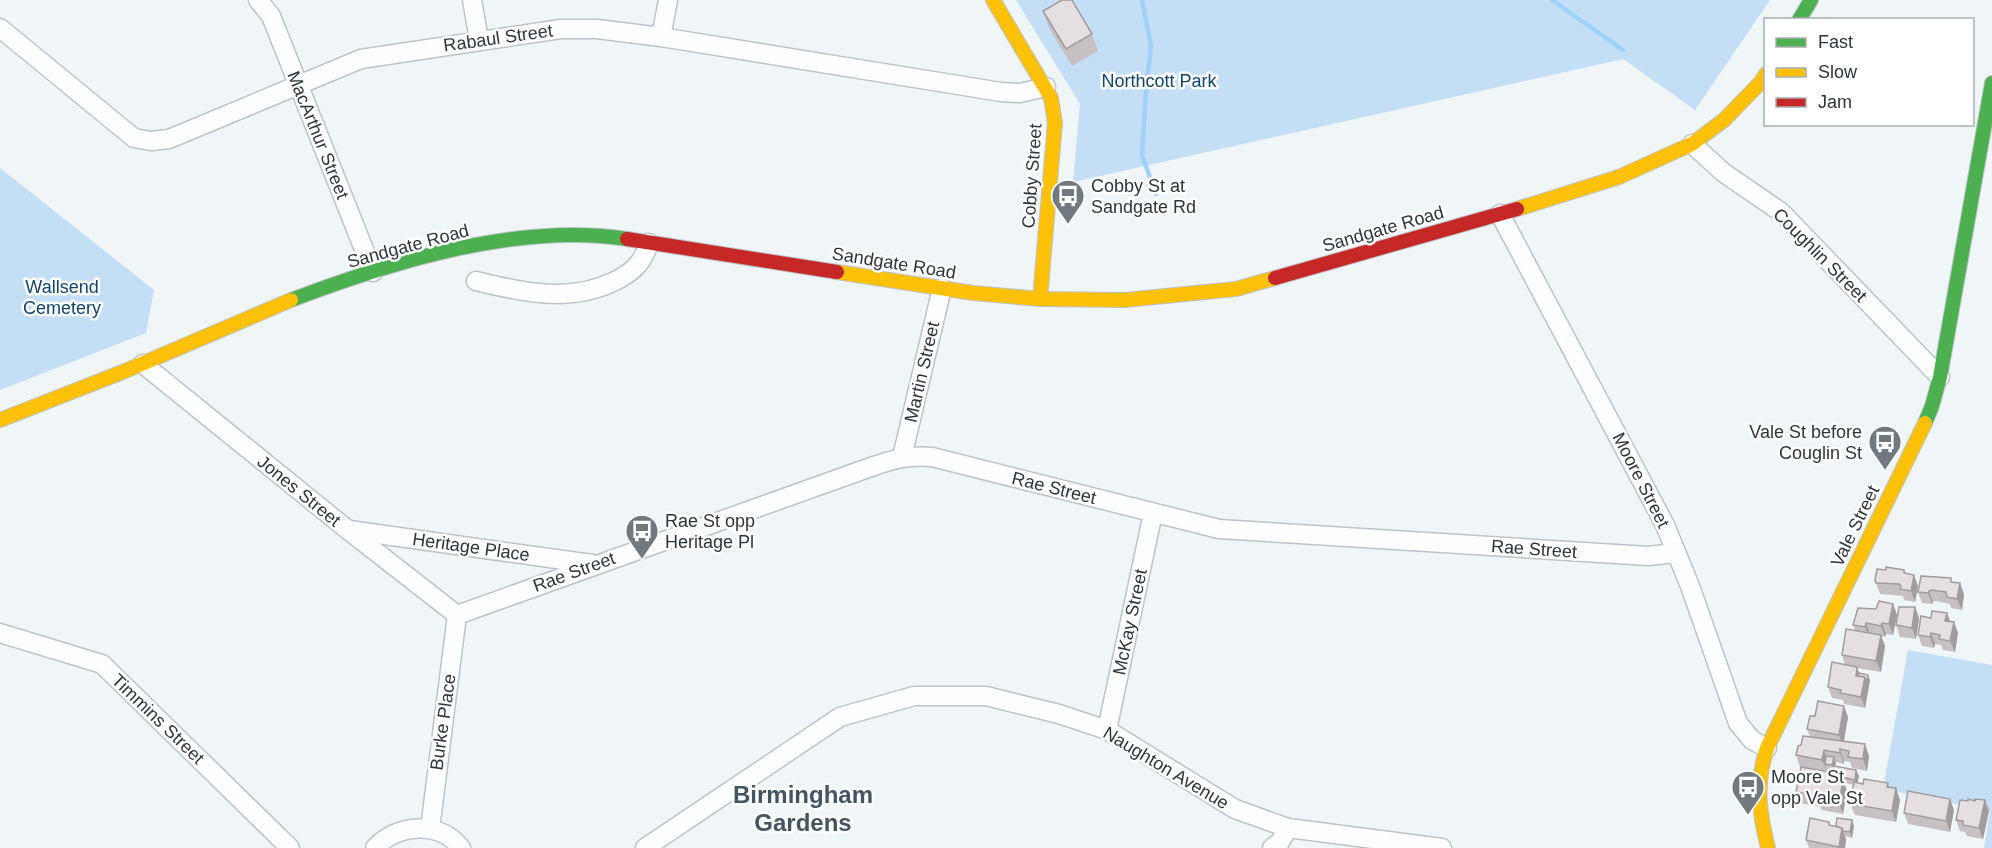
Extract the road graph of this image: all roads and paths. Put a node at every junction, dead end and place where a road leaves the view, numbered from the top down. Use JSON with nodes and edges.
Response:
{"nodes":[{"id":1,"x":258,"y":0,"type":"edge"},
{"id":2,"x":472,"y":0,"type":"edge"},
{"id":3,"x":668,"y":0,"type":"edge"},
{"id":4,"x":993,"y":0,"type":"edge"},
{"id":5,"x":1811,"y":0,"type":"edge"},
{"id":6,"x":1800,"y":18,"type":"edge"},
{"id":7,"x":0,"y":28,"type":"edge"},
{"id":8,"x":661,"y":37,"type":"junction"},
{"id":9,"x":479,"y":40,"type":"junction"},
{"id":10,"x":1764,"y":77,"type":"edge"},
{"id":11,"x":1992,"y":83,"type":"edge"},
{"id":12,"x":299,"y":86,"type":"junction"},
{"id":13,"x":1046,"y":87,"type":"junction"},
{"id":14,"x":1692,"y":144,"type":"junction"},
{"id":15,"x":1500,"y":214,"type":"junction"},
{"id":16,"x":649,"y":243,"type":"junction"},
{"id":17,"x":373,"y":272,"type":"junction"},
{"id":18,"x":476,"y":281,"type":"dead end"},
{"id":19,"x":942,"y":288,"type":"junction"},
{"id":20,"x":1040,"y":298,"type":"junction"},
{"id":21,"x":144,"y":364,"type":"junction"},
{"id":22,"x":1940,"y":377,"type":"junction"},
{"id":23,"x":0,"y":420,"type":"edge"},
{"id":24,"x":902,"y":457,"type":"junction"},
{"id":25,"x":1153,"y":513,"type":"junction"},
{"id":26,"x":348,"y":530,"type":"junction"},
{"id":27,"x":1676,"y":553,"type":"junction"},
{"id":28,"x":594,"y":564,"type":"junction"},
{"id":29,"x":457,"y":615,"type":"junction"},
{"id":30,"x":0,"y":633,"type":"edge"},
{"id":31,"x":1107,"y":730,"type":"junction"},
{"id":32,"x":1767,"y":748,"type":"junction"},
{"id":33,"x":1288,"y":828,"type":"junction"},
{"id":34,"x":430,"y":829,"type":"junction"},
{"id":35,"x":290,"y":848,"type":"edge"},
{"id":36,"x":375,"y":848,"type":"edge"},
{"id":37,"x":461,"y":848,"type":"edge"},
{"id":38,"x":645,"y":848,"type":"edge"},
{"id":39,"x":1272,"y":848,"type":"edge"},
{"id":40,"x":1442,"y":848,"type":"edge"},
{"id":41,"x":1768,"y":848,"type":"edge"}],
"edges":[{"from":1,"to":12,"type":"street","name":"MacArthur Street"},
{"from":2,"to":9,"type":"street"},
{"from":3,"to":8,"type":"street"},
{"from":4,"to":13,"type":"main road","name":"Cobby Street"},
{"from":5,"to":6,"type":"main road"},
{"from":7,"to":12,"type":"street","name":"Rabaul Street"},
{"from":8,"to":9,"type":"street","name":"Rabaul Street"},
{"from":8,"to":13,"type":"street","name":"Rabaul Street"},
{"from":9,"to":12,"type":"street","name":"Rabaul Street"},
{"from":10,"to":14,"type":"main road","name":"Sandgate Road"},
{"from":11,"to":22,"type":"main road","name":"Vale Street"},
{"from":12,"to":17,"type":"street","name":"MacArthur Street"},
{"from":13,"to":20,"type":"main road","name":"Cobby Street"},
{"from":14,"to":15,"type":"main road","name":"Sandgate Road"},
{"from":14,"to":22,"type":"street","name":"Coughlin Street"},
{"from":15,"to":20,"type":"main road","name":"Sandgate Road"},
{"from":15,"to":27,"type":"street","name":"Moore Street"},
{"from":16,"to":17,"type":"main road","name":"Sandgate Road"},
{"from":16,"to":18,"type":"street"},
{"from":16,"to":19,"type":"main road","name":"Sandgate Road"},
{"from":17,"to":21,"type":"main road","name":"Sandgate Road"},
{"from":19,"to":20,"type":"main road","name":"Sandgate Road"},
{"from":19,"to":24,"type":"street","name":"Martin Street"},
{"from":21,"to":23,"type":"main road","name":"Sandgate Road"},
{"from":21,"to":26,"type":"street","name":"Jones Street"},
{"from":22,"to":32,"type":"main road","name":"Vale Street"},
{"from":24,"to":25,"type":"street","name":"Rae Street"},
{"from":24,"to":28,"type":"street","name":"Rae Street"},
{"from":25,"to":27,"type":"street","name":"Rae Street"},
{"from":25,"to":31,"type":"street","name":"McKay Street"},
{"from":26,"to":28,"type":"street","name":"Heritage Place"},
{"from":26,"to":29,"type":"street","name":"Jones Street"},
{"from":27,"to":32,"type":"street","name":"Moore Street"},
{"from":28,"to":29,"type":"street","name":"Rae Street"},
{"from":29,"to":34,"type":"street","name":"Burke Place"},
{"from":30,"to":35,"type":"street","name":"Timmins Street"},
{"from":31,"to":33,"type":"street","name":"Naughton Avenue"},
{"from":31,"to":38,"type":"street","name":"Naughton Avenue"},
{"from":32,"to":41,"type":"main road","name":"Vale Street"},
{"from":33,"to":39,"type":"street"},
{"from":33,"to":40,"type":"street","name":"Naughton Avenue"},
{"from":34,"to":36,"type":"street"},
{"from":34,"to":37,"type":"street"}]}
